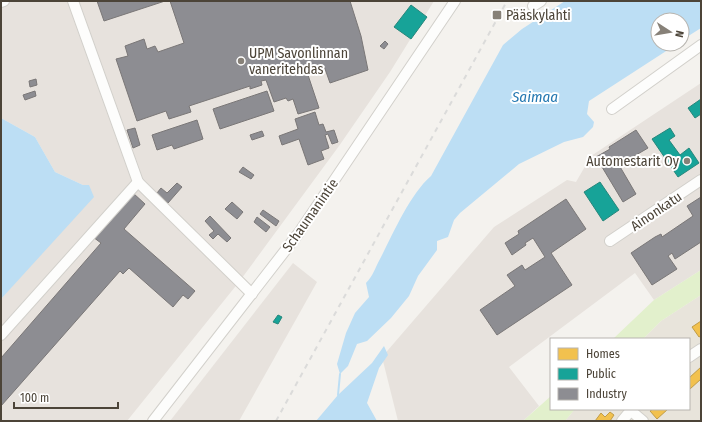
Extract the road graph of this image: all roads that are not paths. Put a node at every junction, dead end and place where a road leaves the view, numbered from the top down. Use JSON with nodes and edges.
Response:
{"nodes":[{"id":1,"x":4,"y":1,"type":"edge"},
{"id":2,"x":73,"y":1,"type":"edge"},
{"id":3,"x":455,"y":1,"type":"edge"},
{"id":4,"x":1,"y":2,"type":"edge"},
{"id":5,"x":701,"y":45,"type":"edge"},
{"id":6,"x":612,"y":109,"type":"dead end"},
{"id":7,"x":701,"y":180,"type":"edge"},
{"id":8,"x":138,"y":182,"type":"junction"},
{"id":9,"x":610,"y":241,"type":"dead end"},
{"id":10,"x":252,"y":294,"type":"junction"},
{"id":11,"x":1,"y":335,"type":"edge"},
{"id":12,"x":701,"y":349,"type":"edge"},
{"id":13,"x":690,"y":356,"type":"edge"},
{"id":14,"x":631,"y":410,"type":"edge"},
{"id":15,"x":153,"y":421,"type":"edge"},
{"id":16,"x":622,"y":421,"type":"edge"},
{"id":17,"x":643,"y":421,"type":"edge"}],
"edges":[{"from":1,"to":4,"type":"street"},
{"from":2,"to":8,"type":"street"},
{"from":3,"to":10,"type":"street","name":"Schaumanintie"},
{"from":5,"to":6,"type":"street"},
{"from":7,"to":9,"type":"street","name":"Ainonkatu"},
{"from":8,"to":10,"type":"street"},
{"from":8,"to":11,"type":"street"},
{"from":10,"to":15,"type":"street","name":"Schaumanintie"},
{"from":12,"to":13,"type":"street"},
{"from":14,"to":16,"type":"street"},
{"from":14,"to":17,"type":"street"}]}
